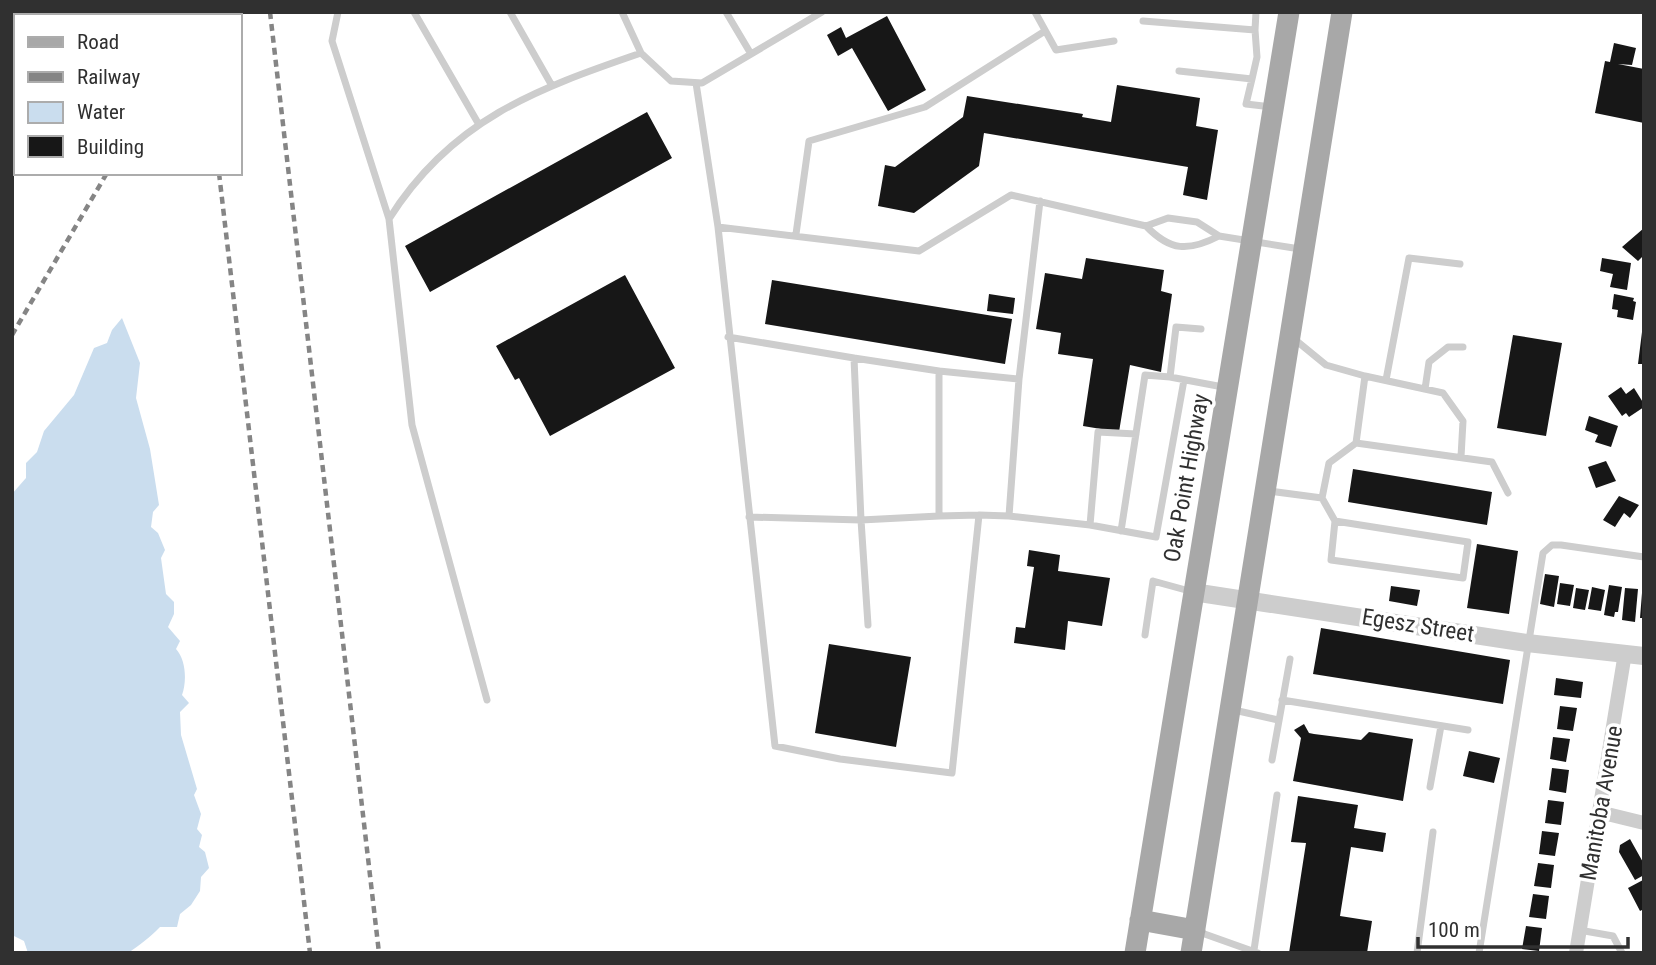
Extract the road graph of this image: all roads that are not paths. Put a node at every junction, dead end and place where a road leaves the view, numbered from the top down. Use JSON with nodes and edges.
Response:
{"nodes":[{"id":1,"x":338,"y":12,"type":"edge"},
{"id":2,"x":414,"y":12,"type":"edge"},
{"id":3,"x":510,"y":12,"type":"edge"},
{"id":4,"x":622,"y":12,"type":"edge"},
{"id":5,"x":726,"y":12,"type":"edge"},
{"id":6,"x":822,"y":12,"type":"edge"},
{"id":7,"x":1035,"y":12,"type":"edge"},
{"id":8,"x":1256,"y":12,"type":"edge"},
{"id":9,"x":1289,"y":12,"type":"edge"},
{"id":10,"x":1342,"y":12,"type":"edge"},
{"id":11,"x":1143,"y":21,"type":"dead end"},
{"id":12,"x":1255,"y":30,"type":"junction"},
{"id":13,"x":1045,"y":31,"type":"junction"},
{"id":14,"x":1114,"y":41,"type":"dead end"},
{"id":15,"x":641,"y":53,"type":"junction"},
{"id":16,"x":751,"y":54,"type":"junction"},
{"id":17,"x":1179,"y":71,"type":"dead end"},
{"id":18,"x":1252,"y":79,"type":"junction"},
{"id":19,"x":695,"y":83,"type":"junction"},
{"id":20,"x":551,"y":84,"type":"junction"},
{"id":21,"x":1274,"y":107,"type":"junction"},
{"id":22,"x":478,"y":123,"type":"junction"},
{"id":23,"x":1040,"y":201,"type":"junction"},
{"id":24,"x":389,"y":219,"type":"junction"},
{"id":25,"x":1146,"y":226,"type":"junction"},
{"id":26,"x":718,"y":227,"type":"junction"},
{"id":27,"x":796,"y":234,"type":"junction"},
{"id":28,"x":1219,"y":236,"type":"junction"},
{"id":29,"x":1253,"y":241,"type":"junction"},
{"id":30,"x":1304,"y":250,"type":"junction"},
{"id":31,"x":1460,"y":264,"type":"dead end"},
{"id":32,"x":1200,"y":329,"type":"dead end"},
{"id":33,"x":1291,"y":336,"type":"junction"},
{"id":34,"x":728,"y":337,"type":"junction"},
{"id":35,"x":1463,"y":347,"type":"dead end"},
{"id":36,"x":854,"y":358,"type":"junction"},
{"id":37,"x":939,"y":371,"type":"junction"},
{"id":38,"x":1365,"y":376,"type":"junction"},
{"id":39,"x":1170,"y":377,"type":"junction"},
{"id":40,"x":1019,"y":379,"type":"junction"},
{"id":41,"x":1184,"y":380,"type":"junction"},
{"id":42,"x":1386,"y":380,"type":"junction"},
{"id":43,"x":1228,"y":388,"type":"junction"},
{"id":44,"x":1425,"y":389,"type":"junction"},
{"id":45,"x":1136,"y":434,"type":"junction"},
{"id":46,"x":1356,"y":443,"type":"junction"},
{"id":47,"x":1461,"y":457,"type":"junction"},
{"id":48,"x":1265,"y":491,"type":"junction"},
{"id":49,"x":1508,"y":492,"type":"dead end"},
{"id":50,"x":1322,"y":498,"type":"junction"},
{"id":51,"x":979,"y":515,"type":"junction"},
{"id":52,"x":939,"y":516,"type":"junction"},
{"id":53,"x":1009,"y":516,"type":"junction"},
{"id":54,"x":750,"y":517,"type":"junction"},
{"id":55,"x":862,"y":520,"type":"junction"},
{"id":56,"x":1335,"y":521,"type":"junction"},
{"id":57,"x":1090,"y":525,"type":"junction"},
{"id":58,"x":1121,"y":531,"type":"junction"},
{"id":59,"x":1644,"y":557,"type":"edge"},
{"id":60,"x":1194,"y":592,"type":"junction"},
{"id":61,"x":1248,"y":600,"type":"junction"},
{"id":62,"x":868,"y":625,"type":"dead end"},
{"id":63,"x":1145,"y":635,"type":"dead end"},
{"id":64,"x":1527,"y":643,"type":"junction"},
{"id":65,"x":1625,"y":653,"type":"junction"},
{"id":66,"x":1644,"y":656,"type":"edge"},
{"id":67,"x":1290,"y":659,"type":"dead end"},
{"id":68,"x":487,"y":700,"type":"dead end"},
{"id":69,"x":1282,"y":700,"type":"junction"},
{"id":70,"x":1230,"y":709,"type":"junction"},
{"id":71,"x":1278,"y":720,"type":"junction"},
{"id":72,"x":1441,"y":726,"type":"junction"},
{"id":73,"x":1468,"y":730,"type":"dead end"},
{"id":74,"x":1272,"y":760,"type":"dead end"},
{"id":75,"x":1430,"y":787,"type":"dead end"},
{"id":76,"x":1277,"y":795,"type":"dead end"},
{"id":77,"x":1599,"y":812,"type":"junction"},
{"id":78,"x":1644,"y":823,"type":"edge"},
{"id":79,"x":1433,"y":832,"type":"dead end"},
{"id":80,"x":1140,"y":920,"type":"junction"},
{"id":81,"x":1195,"y":930,"type":"junction"},
{"id":82,"x":1579,"y":930,"type":"junction"},
{"id":83,"x":1256,"y":951,"type":"edge"},
{"id":84,"x":1135,"y":953,"type":"edge"},
{"id":85,"x":1191,"y":953,"type":"edge"},
{"id":86,"x":1417,"y":953,"type":"edge"},
{"id":87,"x":1479,"y":953,"type":"edge"},
{"id":88,"x":1576,"y":953,"type":"edge"},
{"id":89,"x":1622,"y":953,"type":"edge"}],
"edges":[{"from":1,"to":24,"type":"lane"},
{"from":2,"to":22,"type":"lane"},
{"from":3,"to":20,"type":"lane"},
{"from":4,"to":15,"type":"lane"},
{"from":5,"to":16,"type":"lane"},
{"from":6,"to":16,"type":"lane"},
{"from":7,"to":13,"type":"lane"},
{"from":8,"to":12,"type":"lane"},
{"from":9,"to":21,"type":"main road","name":"Oak Point Highway"},
{"from":10,"to":30,"type":"main road"},
{"from":11,"to":12,"type":"lane"},
{"from":12,"to":18,"type":"lane"},
{"from":13,"to":14,"type":"lane"},
{"from":13,"to":27,"type":"lane"},
{"from":15,"to":19,"type":"lane"},
{"from":15,"to":20,"type":"lane"},
{"from":16,"to":19,"type":"lane"},
{"from":17,"to":18,"type":"lane"},
{"from":18,"to":21,"type":"lane"},
{"from":19,"to":26,"type":"lane"},
{"from":20,"to":22,"type":"lane"},
{"from":21,"to":29,"type":"main road","name":"Oak Point Highway"},
{"from":22,"to":24,"type":"lane"},
{"from":23,"to":25,"type":"lane"},
{"from":23,"to":27,"type":"lane"},
{"from":23,"to":40,"type":"lane"},
{"from":24,"to":68,"type":"lane"},
{"from":25,"to":28,"type":"lane"},
{"from":25,"to":28,"type":"lane"},
{"from":26,"to":27,"type":"lane"},
{"from":26,"to":34,"type":"lane"},
{"from":28,"to":29,"type":"lane"},
{"from":29,"to":30,"type":"lane"},
{"from":29,"to":43,"type":"main road","name":"Oak Point Highway"},
{"from":30,"to":33,"type":"main road"},
{"from":31,"to":42,"type":"lane"},
{"from":32,"to":39,"type":"lane"},
{"from":33,"to":38,"type":"lane"},
{"from":33,"to":48,"type":"main road"},
{"from":34,"to":36,"type":"lane"},
{"from":34,"to":54,"type":"lane"},
{"from":35,"to":44,"type":"lane"},
{"from":36,"to":37,"type":"lane"},
{"from":36,"to":55,"type":"lane"},
{"from":37,"to":40,"type":"lane"},
{"from":37,"to":52,"type":"lane"},
{"from":38,"to":42,"type":"lane"},
{"from":38,"to":46,"type":"lane"},
{"from":39,"to":41,"type":"lane"},
{"from":39,"to":45,"type":"lane"},
{"from":40,"to":53,"type":"lane"},
{"from":41,"to":43,"type":"lane"},
{"from":41,"to":58,"type":"lane"},
{"from":42,"to":44,"type":"lane"},
{"from":43,"to":60,"type":"main road","name":"Oak Point Highway"},
{"from":44,"to":47,"type":"lane"},
{"from":45,"to":57,"type":"lane"},
{"from":45,"to":58,"type":"lane"},
{"from":46,"to":47,"type":"lane"},
{"from":46,"to":50,"type":"lane"},
{"from":47,"to":49,"type":"lane"},
{"from":48,"to":50,"type":"lane"},
{"from":48,"to":61,"type":"main road"},
{"from":50,"to":56,"type":"lane"},
{"from":51,"to":52,"type":"lane"},
{"from":51,"to":53,"type":"lane"},
{"from":51,"to":54,"type":"lane"},
{"from":52,"to":55,"type":"lane"},
{"from":53,"to":57,"type":"lane"},
{"from":54,"to":55,"type":"lane"},
{"from":55,"to":62,"type":"lane"},
{"from":56,"to":56,"type":"lane"},
{"from":57,"to":58,"type":"lane"},
{"from":59,"to":64,"type":"lane"},
{"from":60,"to":61,"type":"street","name":"Egesz Street"},
{"from":60,"to":63,"type":"lane"},
{"from":60,"to":80,"type":"main road","name":"Oak Point Highway"},
{"from":61,"to":64,"type":"street","name":"Egesz Street"},
{"from":61,"to":70,"type":"main road"},
{"from":64,"to":65,"type":"street","name":"Egesz Street"},
{"from":64,"to":87,"type":"lane"},
{"from":65,"to":66,"type":"street","name":"Egesz Street"},
{"from":65,"to":77,"type":"street","name":"Manitoba Avenue"},
{"from":67,"to":69,"type":"lane"},
{"from":69,"to":71,"type":"lane"},
{"from":69,"to":72,"type":"lane"},
{"from":70,"to":71,"type":"lane"},
{"from":70,"to":81,"type":"main road"},
{"from":71,"to":74,"type":"lane"},
{"from":72,"to":73,"type":"lane"},
{"from":72,"to":75,"type":"lane"},
{"from":76,"to":83,"type":"lane"},
{"from":77,"to":78,"type":"street"},
{"from":77,"to":82,"type":"street","name":"Manitoba Avenue"},
{"from":79,"to":86,"type":"lane"},
{"from":80,"to":81,"type":"main road"},
{"from":80,"to":84,"type":"main road","name":"Oak Point Highway"},
{"from":81,"to":83,"type":"lane"},
{"from":81,"to":85,"type":"main road"},
{"from":82,"to":88,"type":"street","name":"Manitoba Avenue"},
{"from":82,"to":89,"type":"lane"}]}
